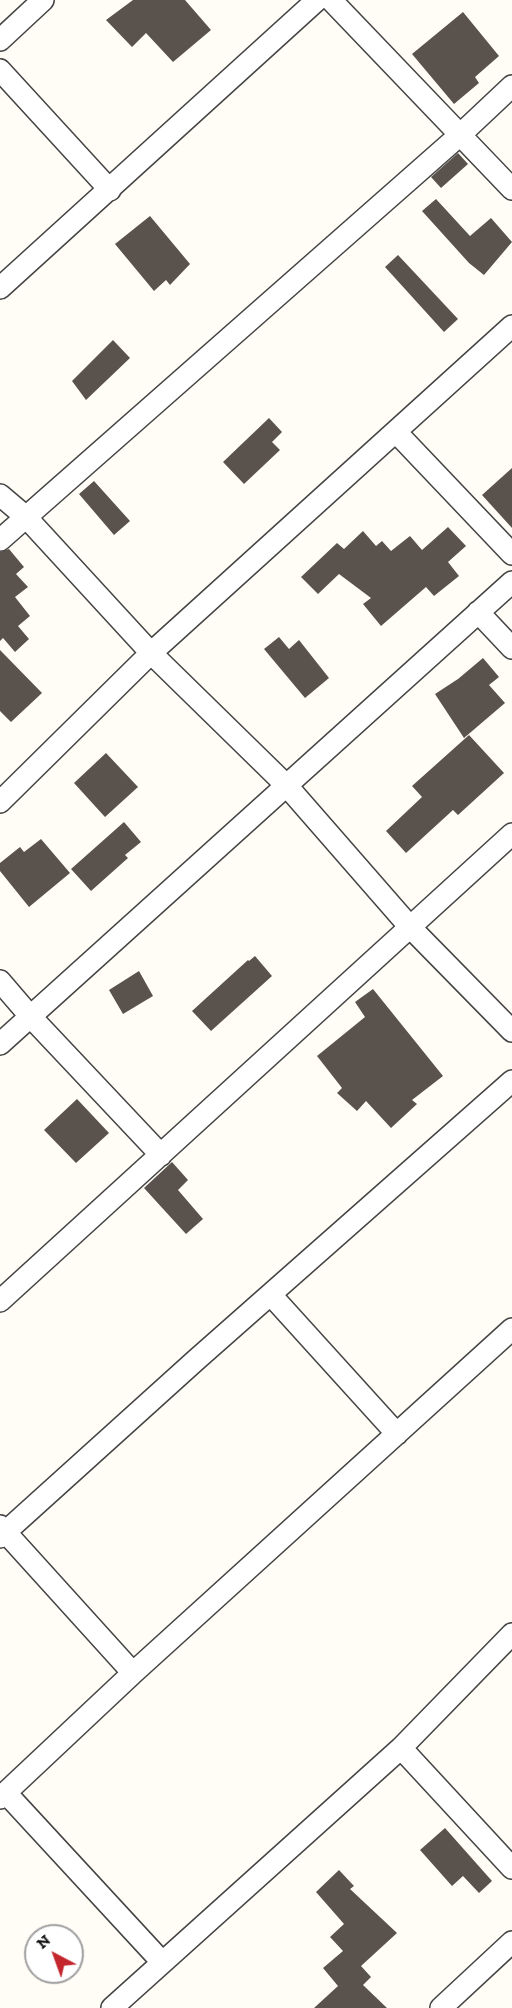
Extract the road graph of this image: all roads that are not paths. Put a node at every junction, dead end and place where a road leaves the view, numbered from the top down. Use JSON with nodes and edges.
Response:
{"nodes":[{"id":1,"x":43,"y":0,"type":"edge"},
{"id":2,"x":317,"y":0,"type":"edge"},
{"id":3,"x":331,"y":0,"type":"edge"},
{"id":4,"x":0,"y":40,"type":"edge"},
{"id":5,"x":0,"y":70,"type":"edge"},
{"id":6,"x":512,"y":86,"type":"edge"},
{"id":7,"x":461,"y":134,"type":"junction"},
{"id":8,"x":512,"y":189,"type":"edge"},
{"id":9,"x":110,"y":190,"type":"junction"},
{"id":10,"x":0,"y":288,"type":"edge"},
{"id":11,"x":512,"y":326,"type":"edge"},
{"id":12,"x":396,"y":432,"type":"junction"},
{"id":13,"x":0,"y":495,"type":"edge"},
{"id":14,"x":26,"y":517,"type":"junction"},
{"id":15,"x":0,"y":540,"type":"edge"},
{"id":16,"x":512,"y":554,"type":"edge"},
{"id":17,"x":512,"y":582,"type":"edge"},
{"id":18,"x":478,"y":612,"type":"junction"},
{"id":19,"x":512,"y":648,"type":"edge"},
{"id":20,"x":152,"y":653,"type":"junction"},
{"id":21,"x":287,"y":786,"type":"junction"},
{"id":22,"x":0,"y":802,"type":"edge"},
{"id":23,"x":512,"y":834,"type":"edge"},
{"id":24,"x":410,"y":927,"type":"junction"},
{"id":25,"x":0,"y":981,"type":"edge"},
{"id":26,"x":30,"y":1016,"type":"junction"},
{"id":27,"x":512,"y":1031,"type":"edge"},
{"id":28,"x":0,"y":1044,"type":"edge"},
{"id":29,"x":512,"y":1081,"type":"edge"},
{"id":30,"x":161,"y":1155,"type":"junction"},
{"id":31,"x":271,"y":1295,"type":"junction"},
{"id":32,"x":0,"y":1301,"type":"edge"},
{"id":33,"x":512,"y":1329,"type":"edge"},
{"id":34,"x":397,"y":1434,"type":"junction"},
{"id":35,"x":2,"y":1531,"type":"edge"},
{"id":36,"x":512,"y":1634,"type":"edge"},
{"id":37,"x":133,"y":1673,"type":"junction"},
{"id":38,"x":400,"y":1748,"type":"junction"},
{"id":39,"x":3,"y":1796,"type":"edge"},
{"id":40,"x":512,"y":1868,"type":"edge"},
{"id":41,"x":512,"y":1942,"type":"edge"},
{"id":42,"x":162,"y":1962,"type":"junction"},
{"id":43,"x":111,"y":2008,"type":"edge"},
{"id":44,"x":441,"y":2008,"type":"edge"}],
"edges":[{"from":1,"to":4,"type":"street"},
{"from":2,"to":9,"type":"street"},
{"from":3,"to":7,"type":"street"},
{"from":5,"to":9,"type":"street"},
{"from":6,"to":7,"type":"street"},
{"from":7,"to":8,"type":"street"},
{"from":7,"to":14,"type":"street"},
{"from":9,"to":10,"type":"street"},
{"from":11,"to":12,"type":"street"},
{"from":12,"to":16,"type":"street"},
{"from":12,"to":20,"type":"street"},
{"from":13,"to":14,"type":"street"},
{"from":14,"to":15,"type":"street"},
{"from":14,"to":20,"type":"street"},
{"from":17,"to":18,"type":"street"},
{"from":18,"to":19,"type":"street"},
{"from":18,"to":21,"type":"street"},
{"from":20,"to":21,"type":"street"},
{"from":20,"to":22,"type":"street"},
{"from":21,"to":24,"type":"street"},
{"from":21,"to":26,"type":"street"},
{"from":23,"to":24,"type":"street"},
{"from":24,"to":27,"type":"street"},
{"from":24,"to":30,"type":"street"},
{"from":25,"to":26,"type":"street"},
{"from":26,"to":28,"type":"street"},
{"from":26,"to":30,"type":"street"},
{"from":29,"to":31,"type":"street"},
{"from":30,"to":32,"type":"street"},
{"from":31,"to":34,"type":"street"},
{"from":31,"to":35,"type":"street"},
{"from":33,"to":34,"type":"street"},
{"from":34,"to":37,"type":"street"},
{"from":35,"to":37,"type":"street"},
{"from":36,"to":38,"type":"street"},
{"from":37,"to":39,"type":"street"},
{"from":38,"to":40,"type":"street"},
{"from":38,"to":42,"type":"street"},
{"from":39,"to":42,"type":"street"},
{"from":41,"to":44,"type":"street"},
{"from":42,"to":43,"type":"street"}]}
